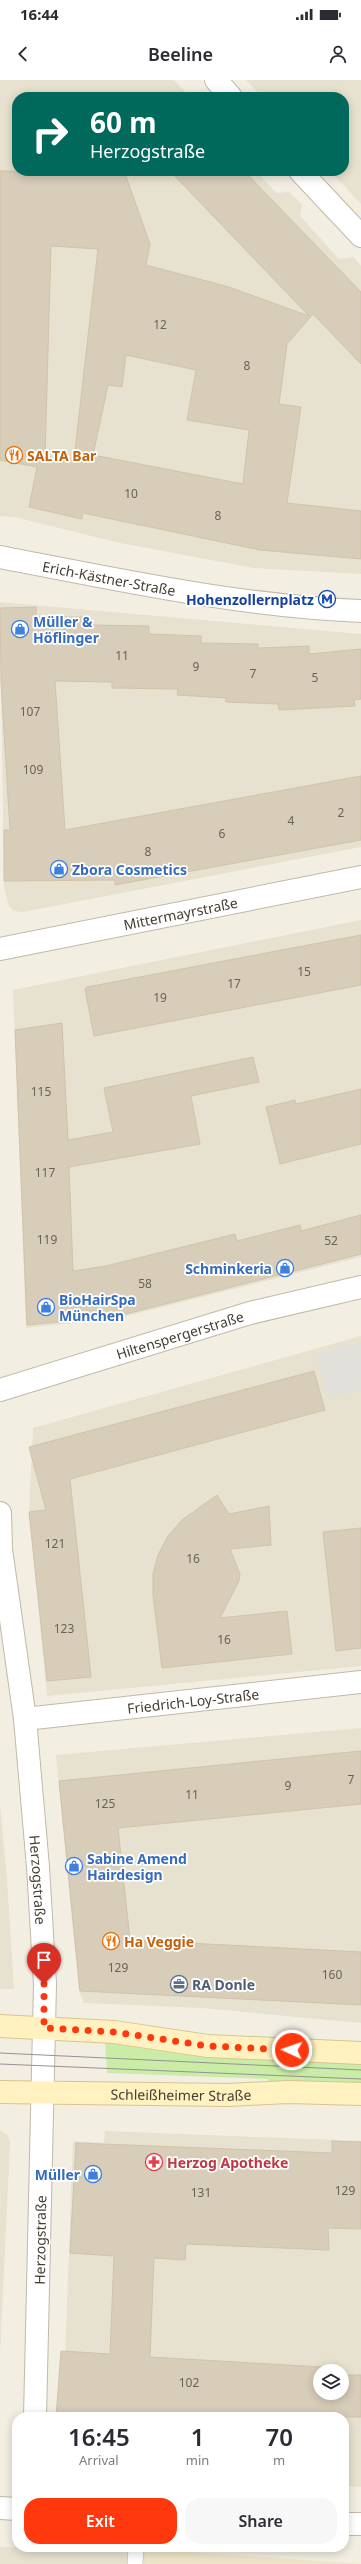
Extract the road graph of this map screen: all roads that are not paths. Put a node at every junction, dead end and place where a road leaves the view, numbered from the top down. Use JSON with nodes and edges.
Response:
{"nodes":[{"id":1,"x":216,"y":80,"type":"edge"},
{"id":2,"x":227,"y":92,"type":"edge"},
{"id":3,"x":305,"y":176,"type":"edge"},
{"id":4,"x":361,"y":236,"type":"edge"},
{"id":5,"x":0,"y":557,"type":"edge"},
{"id":6,"x":361,"y":611,"type":"edge"},
{"id":7,"x":361,"y":877,"type":"edge"},
{"id":8,"x":0,"y":949,"type":"edge"},
{"id":9,"x":361,"y":1287,"type":"edge"},
{"id":10,"x":0,"y":1390,"type":"edge"},
{"id":11,"x":0,"y":1513,"type":"edge"},
{"id":12,"x":1,"y":1549,"type":"edge"},
{"id":13,"x":361,"y":1682,"type":"edge"},
{"id":14,"x":25,"y":1719,"type":"junction"},
{"id":15,"x":0,"y":2026,"type":"edge"},
{"id":16,"x":44,"y":2028,"type":"junction"},
{"id":17,"x":361,"y":2053,"type":"edge"},
{"id":18,"x":0,"y":2092,"type":"edge"},
{"id":19,"x":44,"y":2093,"type":"junction"},
{"id":20,"x":361,"y":2094,"type":"edge"},
{"id":21,"x":36,"y":2412,"type":"edge"},
{"id":22,"x":0,"y":2508,"type":"edge"},
{"id":23,"x":12,"y":2509,"type":"edge"},
{"id":24,"x":349,"y":2524,"type":"edge"},
{"id":25,"x":361,"y":2524,"type":"edge"},
{"id":26,"x":136,"y":2552,"type":"edge"},
{"id":27,"x":135,"y":2564,"type":"edge"}],
"edges":[{"from":1,"to":2,"type":"street"},
{"from":3,"to":4,"type":"street"},
{"from":5,"to":6,"type":"street","name":"Erich-Kästner-Straße"},
{"from":7,"to":8,"type":"street","name":"Mittermayrstraße"},
{"from":9,"to":10,"type":"street","name":"Hiltenspergerstraße"},
{"from":11,"to":12,"type":"street","name":"Herzogstraße"},
{"from":12,"to":14,"type":"street","name":"Herzogstraße"},
{"from":13,"to":14,"type":"street","name":"Friedrich-Loy-Straße"},
{"from":14,"to":16,"type":"street","name":"Herzogstraße"},
{"from":15,"to":16,"type":"main road"},
{"from":16,"to":17,"type":"main road"},
{"from":16,"to":19,"type":"street","name":"Herzogstraße"},
{"from":18,"to":19,"type":"main road","name":"Schleißheimer Straße"},
{"from":19,"to":20,"type":"main road","name":"Schleißheimer Straße"},
{"from":19,"to":21,"type":"street","name":"Herzogstraße"},
{"from":22,"to":23,"type":"street"},
{"from":24,"to":25,"type":"street"},
{"from":26,"to":27,"type":"lane"}]}
